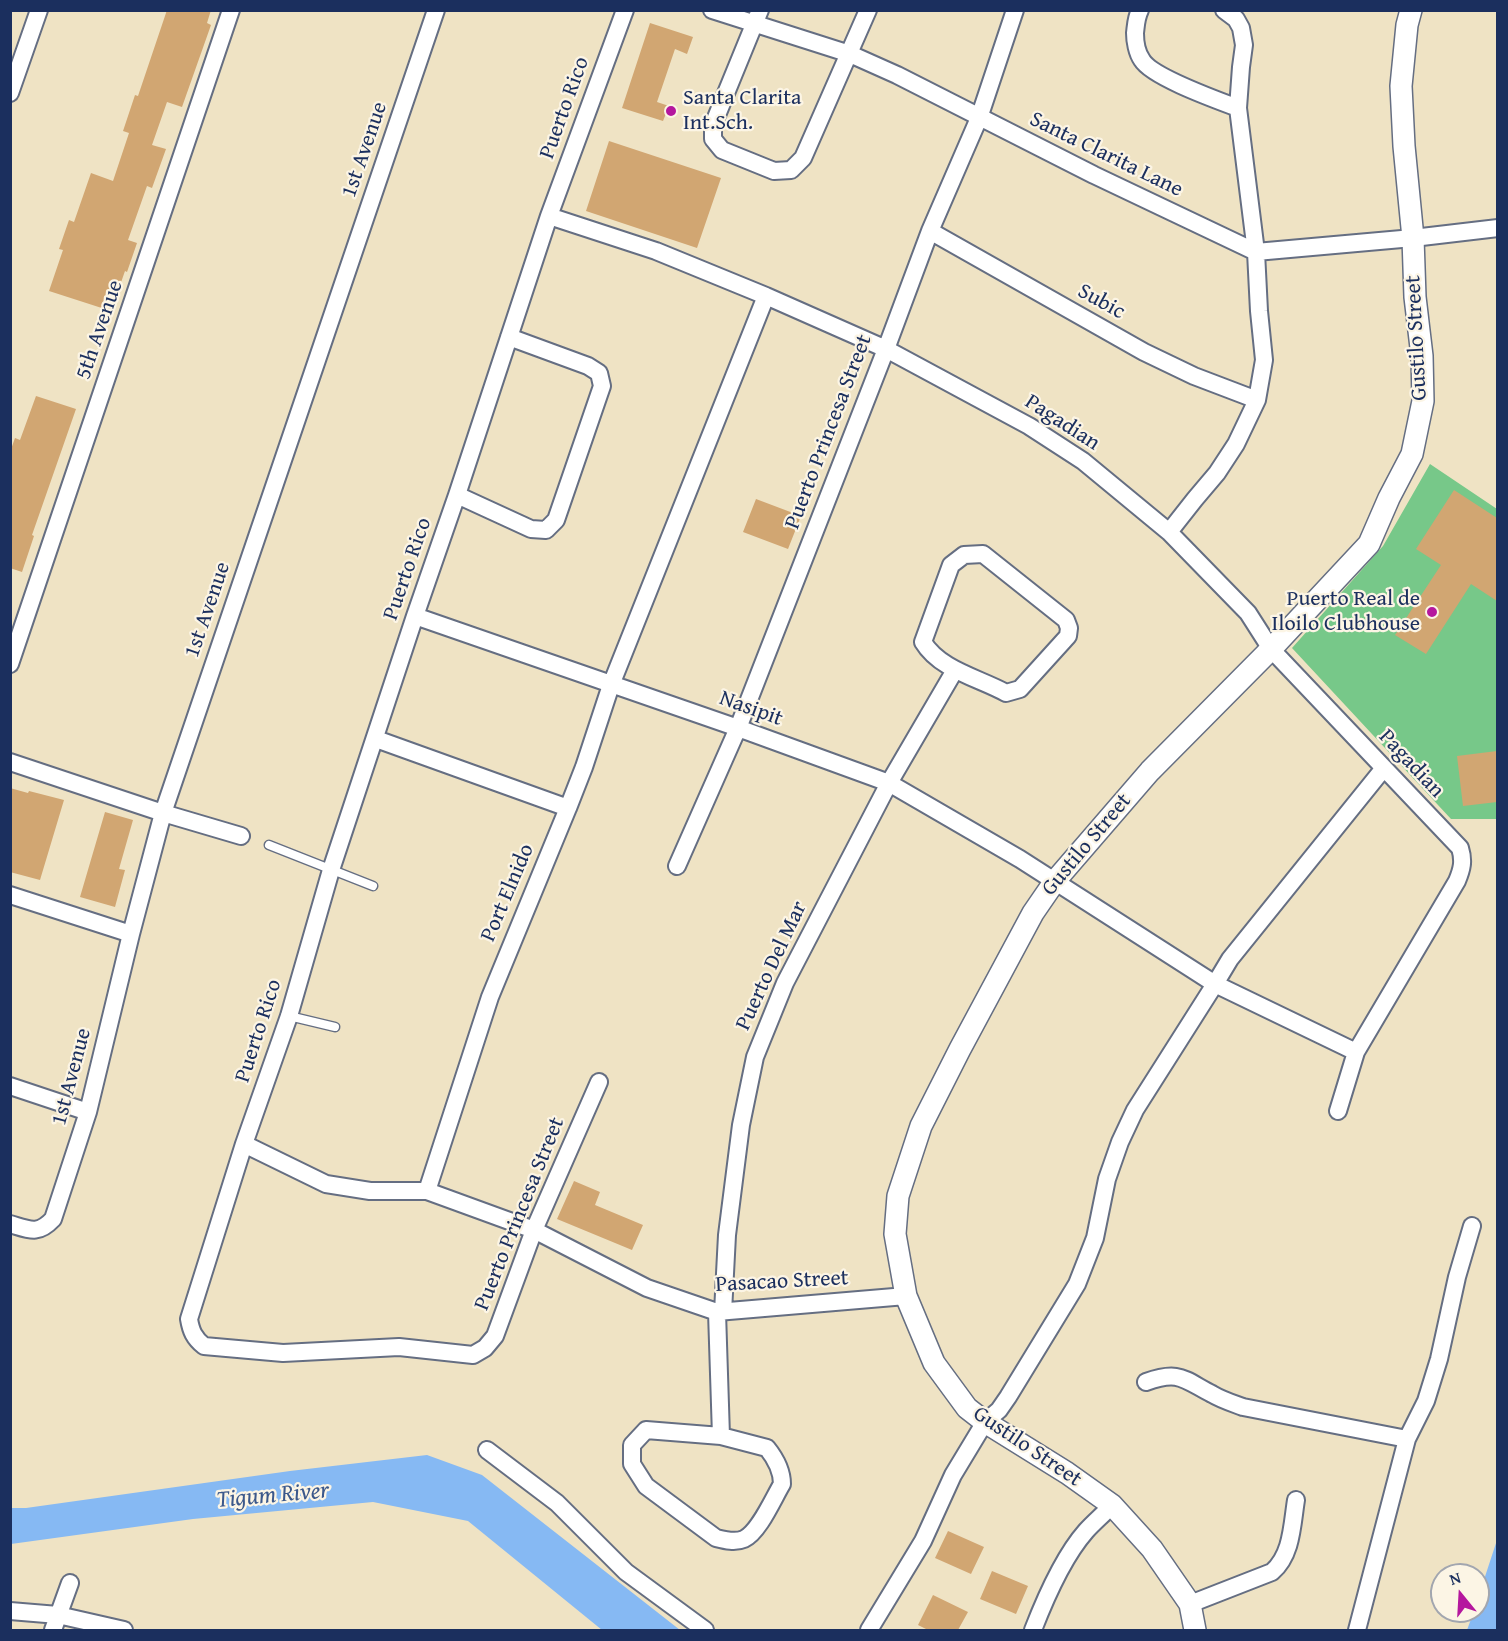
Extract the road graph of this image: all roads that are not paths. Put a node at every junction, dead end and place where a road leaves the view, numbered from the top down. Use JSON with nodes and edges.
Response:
{"nodes":[{"id":1,"x":39,"y":10,"type":"edge"},
{"id":2,"x":231,"y":10,"type":"edge"},
{"id":3,"x":436,"y":10,"type":"edge"},
{"id":4,"x":625,"y":10,"type":"edge"},
{"id":5,"x":712,"y":10,"type":"edge"},
{"id":6,"x":868,"y":10,"type":"edge"},
{"id":7,"x":1015,"y":10,"type":"edge"},
{"id":8,"x":1140,"y":10,"type":"edge"},
{"id":9,"x":1224,"y":10,"type":"edge"},
{"id":10,"x":1411,"y":10,"type":"edge"},
{"id":11,"x":757,"y":17,"type":"edge"},
{"id":12,"x":850,"y":54,"type":"junction"},
{"id":13,"x":10,"y":93,"type":"edge"},
{"id":14,"x":1238,"y":108,"type":"junction"},
{"id":15,"x":979,"y":118,"type":"junction"},
{"id":16,"x":549,"y":216,"type":"junction"},
{"id":17,"x":1497,"y":228,"type":"edge"},
{"id":18,"x":930,"y":231,"type":"junction"},
{"id":19,"x":1413,"y":238,"type":"junction"},
{"id":20,"x":1256,"y":252,"type":"junction"},
{"id":21,"x":766,"y":296,"type":"junction"},
{"id":22,"x":509,"y":337,"type":"junction"},
{"id":23,"x":886,"y":349,"type":"junction"},
{"id":24,"x":1257,"y":400,"type":"junction"},
{"id":25,"x":457,"y":495,"type":"junction"},
{"id":26,"x":1169,"y":532,"type":"junction"},
{"id":27,"x":415,"y":616,"type":"junction"},
{"id":28,"x":1271,"y":649,"type":"junction"},
{"id":29,"x":10,"y":664,"type":"edge"},
{"id":30,"x":956,"y":670,"type":"junction"},
{"id":31,"x":611,"y":685,"type":"junction"},
{"id":32,"x":738,"y":728,"type":"junction"},
{"id":33,"x":376,"y":739,"type":"junction"},
{"id":34,"x":10,"y":762,"type":"edge"},
{"id":35,"x":1384,"y":768,"type":"junction"},
{"id":36,"x":889,"y":783,"type":"junction"},
{"id":37,"x":568,"y":808,"type":"junction"},
{"id":38,"x":163,"y":813,"type":"junction"},
{"id":39,"x":241,"y":836,"type":"dead end"},
{"id":40,"x":269,"y":845,"type":"dead end"},
{"id":41,"x":677,"y":866,"type":"dead end"},
{"id":42,"x":331,"y":870,"type":"junction"},
{"id":43,"x":1054,"y":881,"type":"junction"},
{"id":44,"x":373,"y":886,"type":"dead end"},
{"id":45,"x":10,"y":895,"type":"edge"},
{"id":46,"x":131,"y":934,"type":"junction"},
{"id":47,"x":1215,"y":984,"type":"junction"},
{"id":48,"x":289,"y":1016,"type":"junction"},
{"id":49,"x":335,"y":1027,"type":"dead end"},
{"id":50,"x":1356,"y":1052,"type":"junction"},
{"id":51,"x":599,"y":1082,"type":"dead end"},
{"id":52,"x":10,"y":1086,"type":"edge"},
{"id":53,"x":1338,"y":1111,"type":"dead end"},
{"id":54,"x":88,"y":1112,"type":"junction"},
{"id":55,"x":244,"y":1144,"type":"junction"},
{"id":56,"x":427,"y":1191,"type":"junction"},
{"id":57,"x":10,"y":1224,"type":"edge"},
{"id":58,"x":1472,"y":1226,"type":"dead end"},
{"id":59,"x":534,"y":1230,"type":"junction"},
{"id":60,"x":906,"y":1296,"type":"junction"},
{"id":61,"x":720,"y":1312,"type":"junction"},
{"id":62,"x":473,"y":1355,"type":"joint"},
{"id":63,"x":1146,"y":1382,"type":"dead end"},
{"id":64,"x":985,"y":1422,"type":"junction"},
{"id":65,"x":721,"y":1436,"type":"junction"},
{"id":66,"x":1407,"y":1439,"type":"junction"},
{"id":67,"x":487,"y":1450,"type":"dead end"},
{"id":68,"x":1296,"y":1500,"type":"dead end"},
{"id":69,"x":1113,"y":1505,"type":"junction"},
{"id":70,"x":70,"y":1583,"type":"dead end"},
{"id":71,"x":1190,"y":1604,"type":"junction"},
{"id":72,"x":10,"y":1611,"type":"edge"},
{"id":73,"x":56,"y":1623,"type":"edge"},
{"id":74,"x":124,"y":1630,"type":"edge"},
{"id":75,"x":705,"y":1630,"type":"edge"},
{"id":76,"x":869,"y":1630,"type":"edge"},
{"id":77,"x":1033,"y":1630,"type":"edge"},
{"id":78,"x":1195,"y":1630,"type":"edge"},
{"id":79,"x":1358,"y":1630,"type":"edge"}],
"edges":[{"from":1,"to":13,"type":"street"},
{"from":2,"to":29,"type":"street","name":"5th Avenue"},
{"from":3,"to":38,"type":"street","name":"1st Avenue"},
{"from":4,"to":16,"type":"street","name":"Puerto Rico"},
{"from":5,"to":11,"type":"street","name":"Santa Clarita Lane"},
{"from":6,"to":12,"type":"street"},
{"from":7,"to":15,"type":"street","name":"Puerto Princesa Street"},
{"from":8,"to":14,"type":"street"},
{"from":9,"to":14,"type":"street"},
{"from":10,"to":19,"type":"street","name":"Gustilo Street"},
{"from":11,"to":12,"type":"street","name":"Santa Clarita Lane"},
{"from":11,"to":12,"type":"street"},
{"from":12,"to":15,"type":"street","name":"Santa Clarita Lane"},
{"from":14,"to":20,"type":"street"},
{"from":15,"to":18,"type":"street","name":"Puerto Princesa Street"},
{"from":15,"to":20,"type":"street","name":"Santa Clarita Lane"},
{"from":16,"to":21,"type":"street","name":"Pagadian"},
{"from":16,"to":22,"type":"street","name":"Puerto Rico"},
{"from":17,"to":19,"type":"street"},
{"from":18,"to":23,"type":"street","name":"Puerto Princesa Street"},
{"from":18,"to":24,"type":"street","name":"Subic"},
{"from":19,"to":20,"type":"street"},
{"from":19,"to":28,"type":"street","name":"Gustilo Street"},
{"from":20,"to":24,"type":"street"},
{"from":21,"to":23,"type":"street","name":"Pagadian"},
{"from":21,"to":31,"type":"street","name":"Port Elnido"},
{"from":22,"to":25,"type":"street","name":"Puerto Rico"},
{"from":22,"to":25,"type":"street"},
{"from":23,"to":26,"type":"street","name":"Pagadian"},
{"from":23,"to":32,"type":"street","name":"Puerto Princesa Street"},
{"from":24,"to":26,"type":"street"},
{"from":25,"to":27,"type":"street","name":"Puerto Rico"},
{"from":26,"to":28,"type":"street","name":"Pagadian"},
{"from":27,"to":31,"type":"street","name":"Nasipit"},
{"from":27,"to":33,"type":"street","name":"Puerto Rico"},
{"from":28,"to":35,"type":"street","name":"Pagadian"},
{"from":28,"to":43,"type":"street","name":"Gustilo Street"},
{"from":30,"to":30,"type":"street"},
{"from":30,"to":36,"type":"street","name":"Puerto Del Mar"},
{"from":31,"to":32,"type":"street","name":"Nasipit"},
{"from":31,"to":37,"type":"street","name":"Port Elnido"},
{"from":32,"to":36,"type":"street","name":"Nasipit"},
{"from":32,"to":41,"type":"street","name":"Puerto Princesa Street"},
{"from":33,"to":37,"type":"street"},
{"from":33,"to":42,"type":"street","name":"Puerto Rico"},
{"from":34,"to":38,"type":"street"},
{"from":35,"to":47,"type":"street"},
{"from":35,"to":50,"type":"street","name":"Pagadian"},
{"from":36,"to":43,"type":"street","name":"Nasipit"},
{"from":36,"to":61,"type":"street","name":"Puerto Del Mar"},
{"from":37,"to":56,"type":"street","name":"Port Elnido"},
{"from":38,"to":39,"type":"street"},
{"from":38,"to":46,"type":"street","name":"1st Avenue"},
{"from":40,"to":42,"type":"lane"},
{"from":42,"to":44,"type":"lane"},
{"from":42,"to":48,"type":"street","name":"Puerto Rico"},
{"from":43,"to":47,"type":"street"},
{"from":43,"to":60,"type":"street","name":"Gustilo Street"},
{"from":45,"to":46,"type":"street"},
{"from":46,"to":54,"type":"street","name":"1st Avenue"},
{"from":47,"to":50,"type":"street"},
{"from":47,"to":64,"type":"street"},
{"from":48,"to":49,"type":"lane"},
{"from":48,"to":55,"type":"street","name":"Puerto Rico"},
{"from":50,"to":53,"type":"street"},
{"from":51,"to":59,"type":"street","name":"Puerto Princesa Street"},
{"from":52,"to":54,"type":"street"},
{"from":54,"to":57,"type":"street","name":"1st Avenue"},
{"from":55,"to":56,"type":"street"},
{"from":55,"to":62,"type":"street","name":"Puerto Rico"},
{"from":56,"to":59,"type":"street"},
{"from":58,"to":66,"type":"street"},
{"from":59,"to":61,"type":"street","name":"Pasacao Street"},
{"from":59,"to":62,"type":"street","name":"Puerto Princesa Street"},
{"from":60,"to":61,"type":"street","name":"Pasacao Street"},
{"from":60,"to":64,"type":"street","name":"Gustilo Street"},
{"from":61,"to":65,"type":"street","name":"Puerto Del Mar"},
{"from":63,"to":66,"type":"street"},
{"from":64,"to":69,"type":"street","name":"Gustilo Street"},
{"from":64,"to":76,"type":"street"},
{"from":65,"to":65,"type":"street"},
{"from":66,"to":79,"type":"street"},
{"from":67,"to":75,"type":"street"},
{"from":68,"to":71,"type":"street"},
{"from":69,"to":71,"type":"street","name":"Gustilo Street"},
{"from":69,"to":77,"type":"street"},
{"from":70,"to":73,"type":"street"},
{"from":71,"to":78,"type":"street","name":"Gustilo Street"},
{"from":72,"to":73,"type":"street"},
{"from":73,"to":74,"type":"street"}]}
